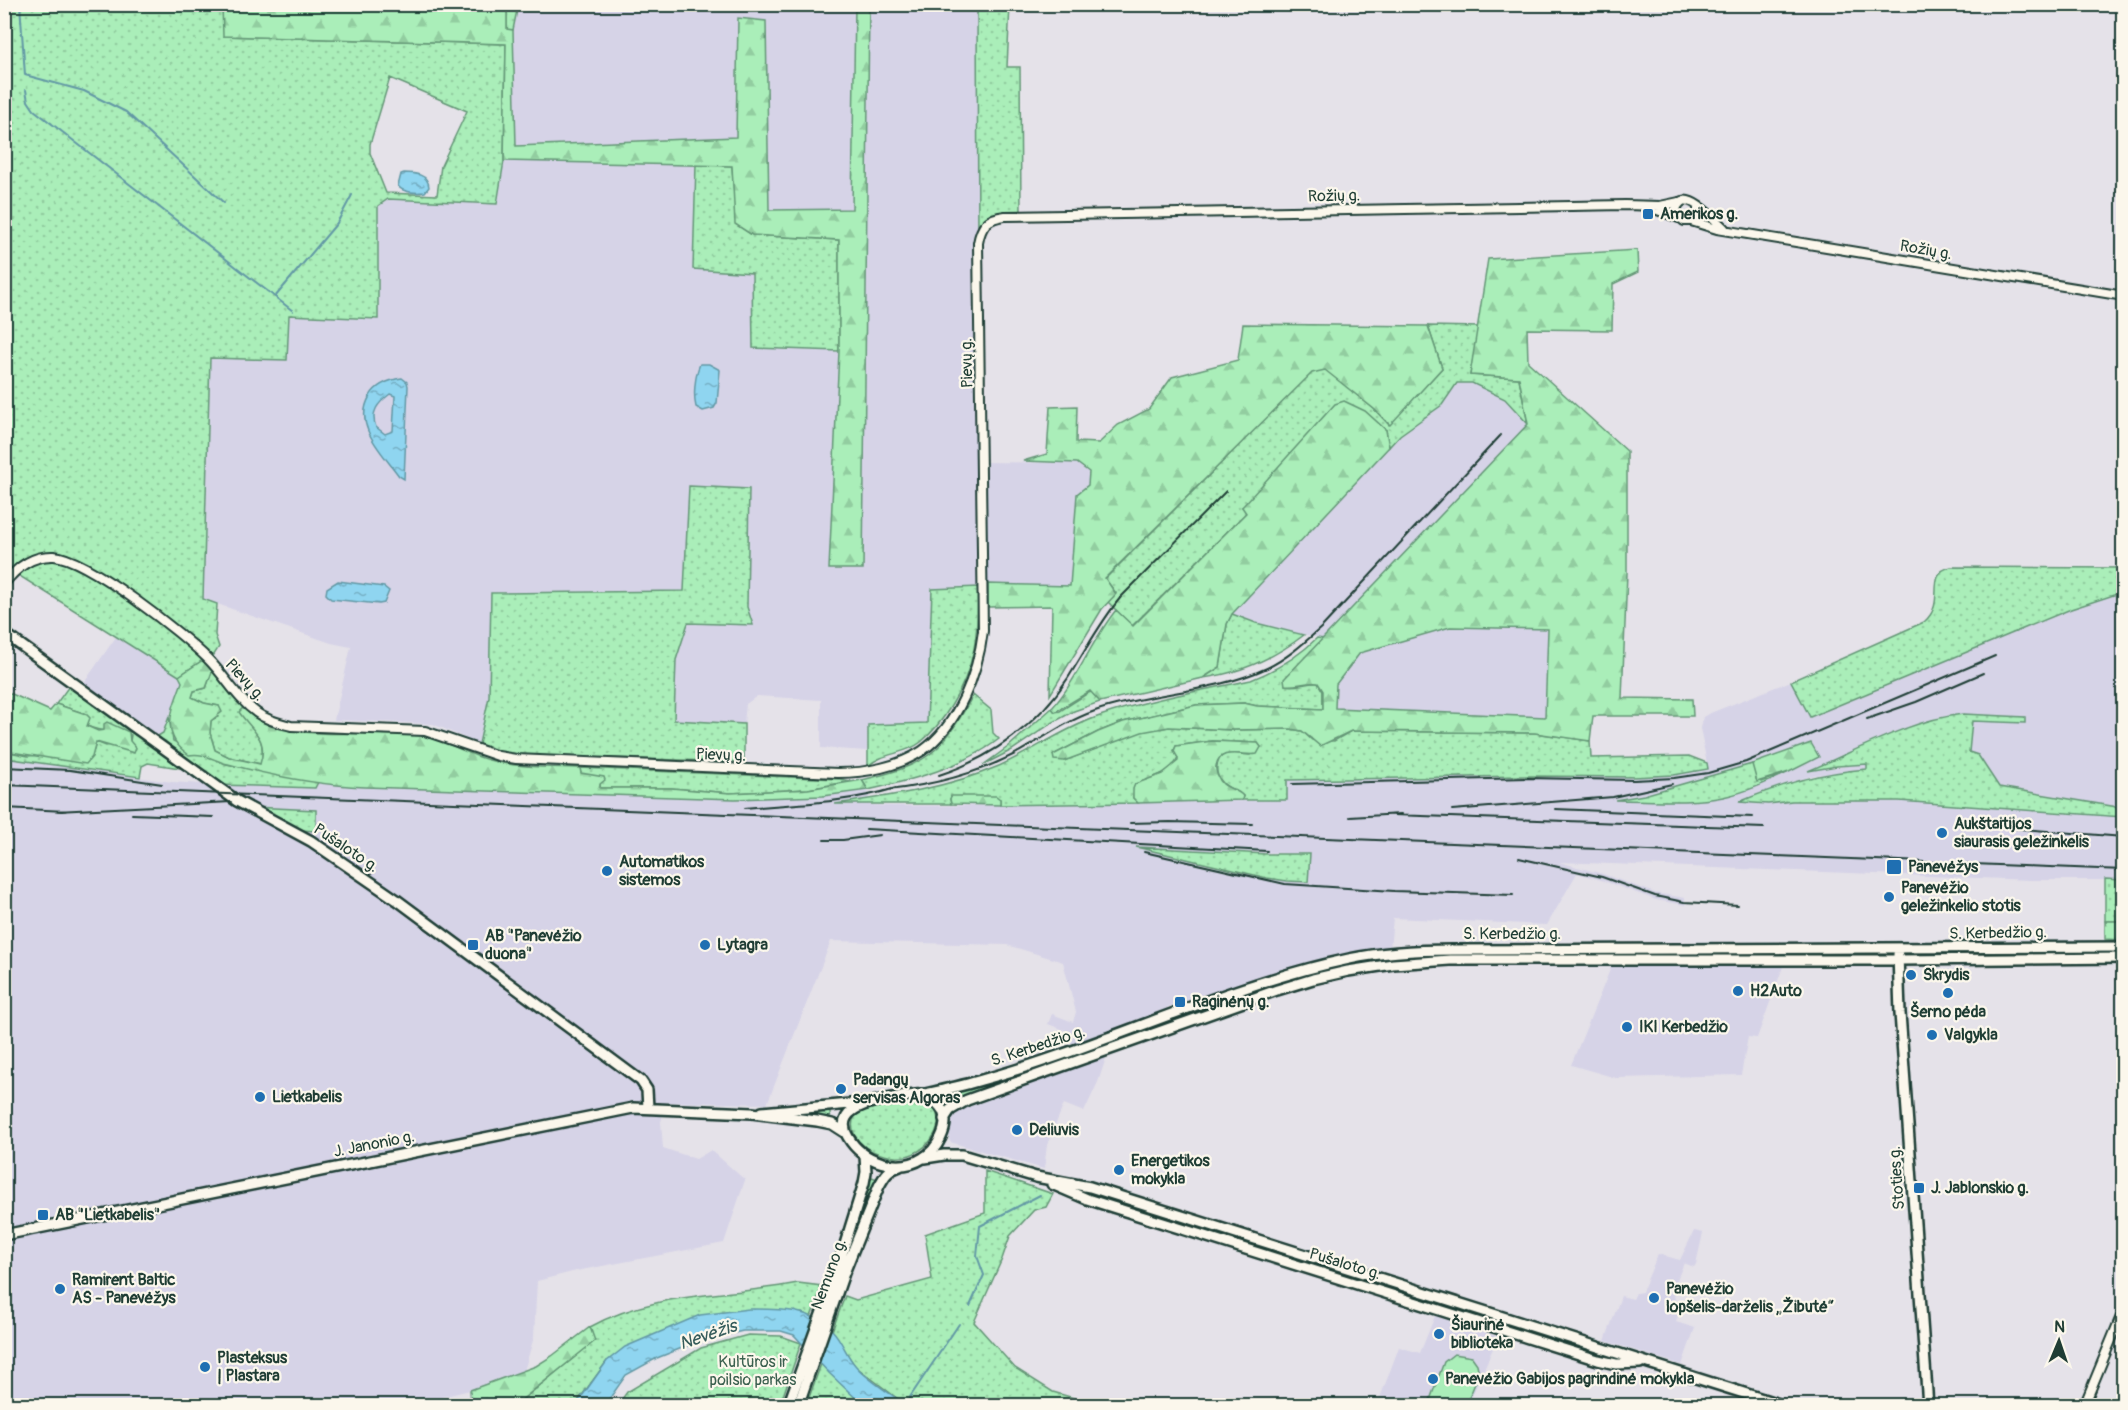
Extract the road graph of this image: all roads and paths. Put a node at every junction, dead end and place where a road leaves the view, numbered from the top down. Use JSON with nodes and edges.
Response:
{"nodes":[{"id":1,"x":1679,"y":202,"type":"junction"},
{"id":2,"x":1648,"y":206,"type":"junction"},
{"id":3,"x":1698,"y":207,"type":"junction"},
{"id":4,"x":1021,"y":215,"type":"joint"},
{"id":5,"x":1678,"y":218,"type":"junction"},
{"id":6,"x":1691,"y":221,"type":"junction"},
{"id":7,"x":1724,"y":228,"type":"junction"},
{"id":8,"x":2124,"y":296,"type":"edge"},
{"id":9,"x":4,"y":584,"type":"edge"},
{"id":10,"x":4,"y":633,"type":"edge"},
{"id":11,"x":2124,"y":946,"type":"edge"},
{"id":12,"x":1578,"y":949,"type":"junction"},
{"id":13,"x":1693,"y":949,"type":"junction"},
{"id":14,"x":1898,"y":949,"type":"junction"},
{"id":15,"x":2124,"y":957,"type":"edge"},
{"id":16,"x":1694,"y":960,"type":"junction"},
{"id":17,"x":1898,"y":960,"type":"junction"},
{"id":18,"x":1578,"y":961,"type":"junction"},
{"id":19,"x":1137,"y":1027,"type":"junction"},
{"id":20,"x":1141,"y":1038,"type":"junction"},
{"id":21,"x":922,"y":1094,"type":"junction"},
{"id":22,"x":867,"y":1103,"type":"junction"},
{"id":23,"x":648,"y":1108,"type":"junction"},
{"id":24,"x":752,"y":1113,"type":"junction"},
{"id":25,"x":944,"y":1119,"type":"junction"},
{"id":26,"x":846,"y":1133,"type":"junction"},
{"id":27,"x":942,"y":1136,"type":"junction"},
{"id":28,"x":962,"y":1155,"type":"junction"},
{"id":29,"x":865,"y":1156,"type":"junction"},
{"id":30,"x":923,"y":1158,"type":"junction"},
{"id":31,"x":904,"y":1164,"type":"junction"},
{"id":32,"x":4,"y":1235,"type":"edge"},
{"id":33,"x":841,"y":1271,"type":"junction"},
{"id":34,"x":2124,"y":1309,"type":"edge"},
{"id":35,"x":788,"y":1406,"type":"edge"},
{"id":36,"x":798,"y":1406,"type":"edge"},
{"id":37,"x":1785,"y":1406,"type":"edge"},
{"id":38,"x":1928,"y":1406,"type":"edge"},
{"id":39,"x":2084,"y":1406,"type":"edge"}],
"edges":[{"from":1,"to":2,"type":"street","name":"Rožių g."},
{"from":1,"to":3,"type":"street"},
{"from":1,"to":5,"type":"street"},
{"from":2,"to":4,"type":"street","name":"Rožių g."},
{"from":2,"to":5,"type":"street","name":"Rožių g."},
{"from":3,"to":6,"type":"street"},
{"from":3,"to":7,"type":"street","name":"Rožių g."},
{"from":4,"to":9,"type":"street","name":"Pievų g."},
{"from":5,"to":6,"type":"street"},
{"from":6,"to":7,"type":"street","name":"Rožių g."},
{"from":7,"to":8,"type":"street","name":"Rožių g."},
{"from":10,"to":23,"type":"main road","name":"Pušaloto g."},
{"from":11,"to":14,"type":"main road","name":"S. Kerbedžio g."},
{"from":12,"to":13,"type":"main road","name":"S. Kerbedžio g."},
{"from":12,"to":18,"type":"main road"},
{"from":12,"to":19,"type":"main road","name":"S. Kerbedžio g."},
{"from":13,"to":14,"type":"main road","name":"S. Kerbedžio g."},
{"from":13,"to":16,"type":"main road"},
{"from":14,"to":17,"type":"main road","name":"Stoties g."},
{"from":15,"to":17,"type":"main road","name":"S. Kerbedžio g."},
{"from":16,"to":17,"type":"main road","name":"S. Kerbedžio g."},
{"from":16,"to":18,"type":"main road","name":"S. Kerbedžio g."},
{"from":17,"to":38,"type":"main road","name":"Stoties g."},
{"from":18,"to":20,"type":"main road","name":"S. Kerbedžio g."},
{"from":19,"to":20,"type":"main road"},
{"from":19,"to":21,"type":"main road","name":"S. Kerbedžio g."},
{"from":20,"to":25,"type":"main road","name":"S. Kerbedžio g."},
{"from":21,"to":22,"type":"main road"},
{"from":21,"to":25,"type":"main road"},
{"from":22,"to":24,"type":"main road","name":"J. Janonio g."},
{"from":22,"to":26,"type":"main road"},
{"from":23,"to":24,"type":"main road","name":"J. Janonio g."},
{"from":23,"to":32,"type":"main road","name":"J. Janonio g."},
{"from":24,"to":26,"type":"main road","name":"J. Janonio g."},
{"from":25,"to":27,"type":"main road"},
{"from":26,"to":29,"type":"main road"},
{"from":27,"to":28,"type":"main road","name":"Pušaloto g."},
{"from":27,"to":30,"type":"main road"},
{"from":28,"to":30,"type":"main road","name":"Pušaloto g."},
{"from":28,"to":37,"type":"main road","name":"Pušaloto g."},
{"from":29,"to":31,"type":"main road"},
{"from":29,"to":33,"type":"main road","name":"Nemuno g."},
{"from":30,"to":31,"type":"main road"},
{"from":31,"to":33,"type":"main road","name":"Nemuno g."},
{"from":33,"to":35,"type":"main road","name":"Nemuno g."},
{"from":33,"to":36,"type":"main road","name":"Nemuno g."},
{"from":34,"to":39,"type":"street"}]}
